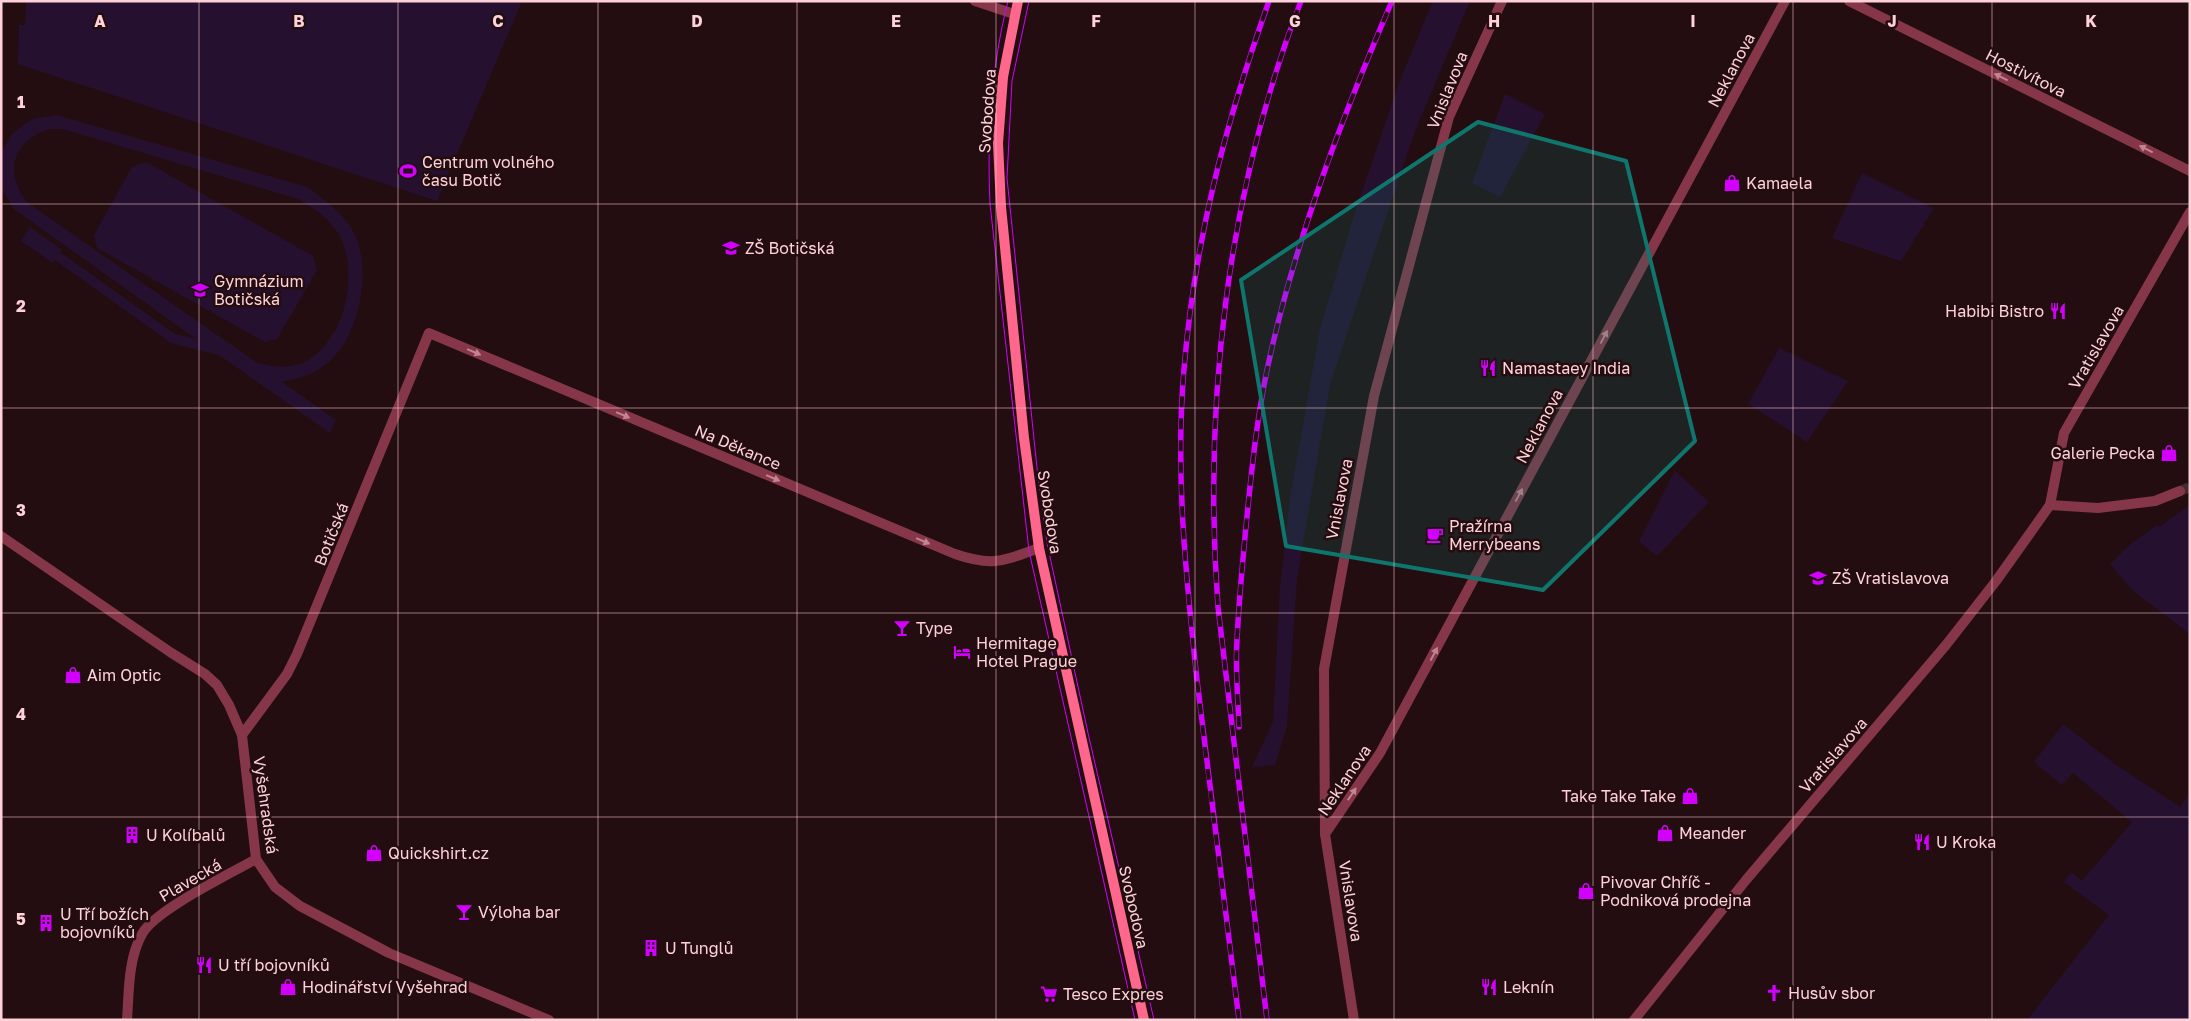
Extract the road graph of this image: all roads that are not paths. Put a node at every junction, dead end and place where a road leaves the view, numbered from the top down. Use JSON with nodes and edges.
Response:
{"nodes":[{"id":1,"x":975,"y":1,"type":"edge"},
{"id":2,"x":1018,"y":1,"type":"edge"},
{"id":3,"x":1502,"y":1,"type":"edge"},
{"id":4,"x":1785,"y":1,"type":"edge"},
{"id":5,"x":1849,"y":1,"type":"edge"},
{"id":6,"x":1014,"y":14,"type":"junction"},
{"id":7,"x":2190,"y":171,"type":"edge"},
{"id":8,"x":2190,"y":212,"type":"edge"},
{"id":9,"x":429,"y":333,"type":"joint"},
{"id":10,"x":2180,"y":491,"type":"tunnel mouth"},
{"id":11,"x":2050,"y":505,"type":"junction"},
{"id":12,"x":1,"y":536,"type":"edge"},
{"id":13,"x":1039,"y":548,"type":"junction"},
{"id":14,"x":242,"y":735,"type":"junction"},
{"id":15,"x":1325,"y":834,"type":"junction"},
{"id":16,"x":256,"y":859,"type":"junction"},
{"id":17,"x":127,"y":1020,"type":"edge"},
{"id":18,"x":549,"y":1020,"type":"edge"},
{"id":19,"x":1144,"y":1020,"type":"edge"},
{"id":20,"x":1354,"y":1020,"type":"edge"},
{"id":21,"x":1634,"y":1020,"type":"edge"}],
"edges":[{"from":1,"to":6,"type":"street"},
{"from":2,"to":6,"type":"main road","name":"Svobodova"},
{"from":3,"to":15,"type":"street","name":"Vnislavova"},
{"from":15,"to":4,"type":"street","name":"Neklanova","one_way":true},
{"from":7,"to":5,"type":"street","name":"Hostivítova","one_way":true},
{"from":6,"to":13,"type":"main road","name":"Svobodova"},
{"from":8,"to":11,"type":"street","name":"Vratislavova"},
{"from":9,"to":13,"type":"street","name":"Na Děkance","one_way":true},
{"from":9,"to":14,"type":"street","name":"Botičská"},
{"from":10,"to":11,"type":"street"},
{"from":11,"to":21,"type":"street","name":"Vratislavova"},
{"from":12,"to":14,"type":"street","name":"Vyšehradská"},
{"from":13,"to":19,"type":"main road","name":"Svobodova"},
{"from":14,"to":16,"type":"street","name":"Vyšehradská"},
{"from":15,"to":20,"type":"street","name":"Vnislavova"},
{"from":16,"to":17,"type":"street","name":"Plavecká"},
{"from":16,"to":18,"type":"street","name":"Vyšehradská"}]}
